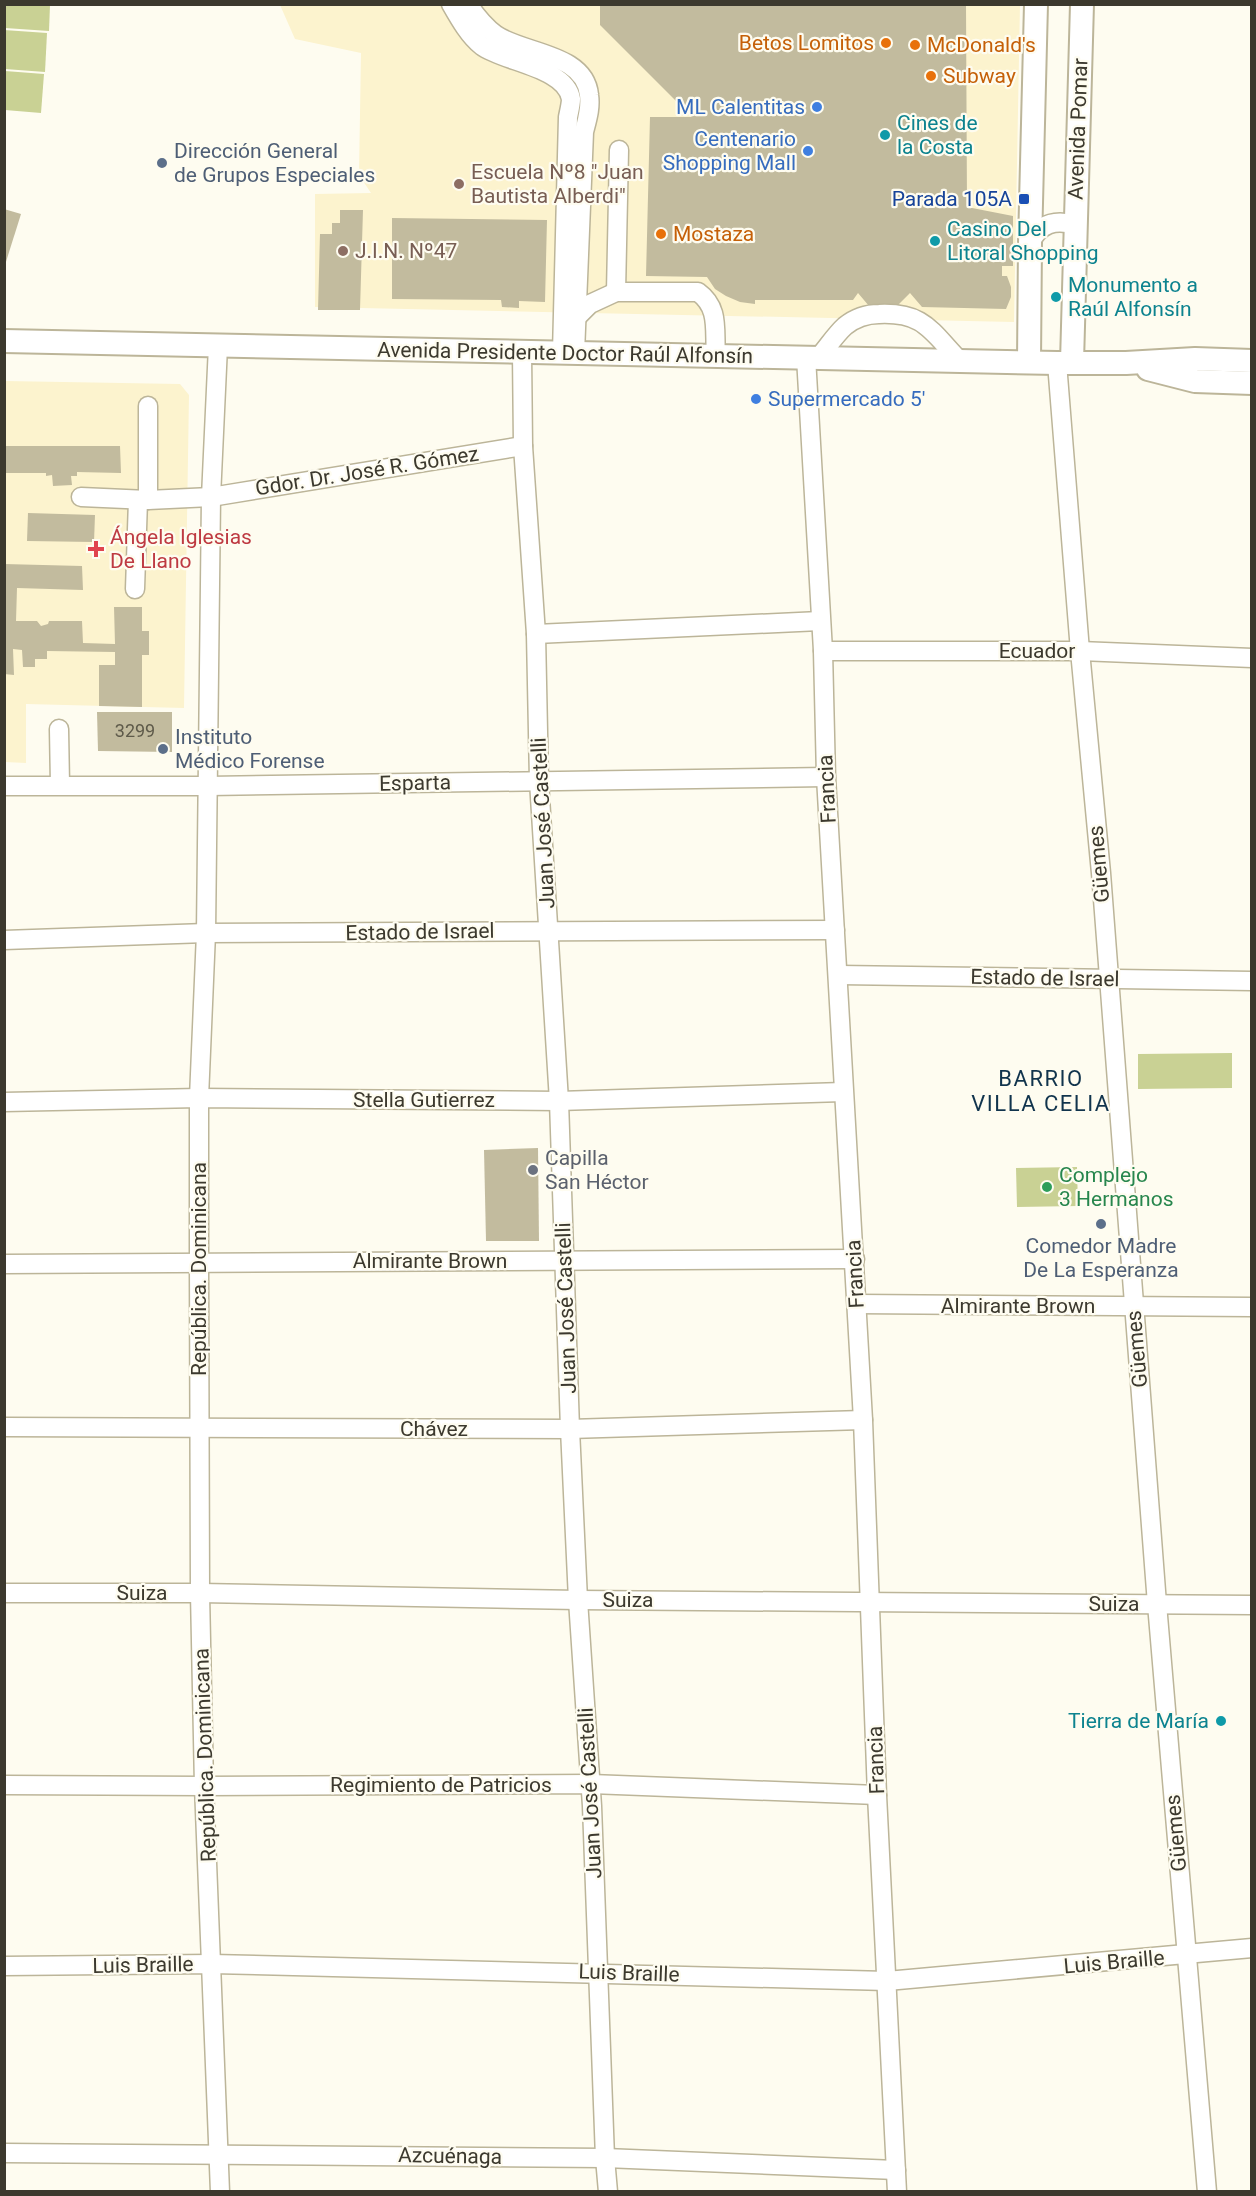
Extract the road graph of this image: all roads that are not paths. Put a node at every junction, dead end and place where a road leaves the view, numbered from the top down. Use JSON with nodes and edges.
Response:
{"nodes":[{"id":1,"x":451,"y":4,"type":"edge"},
{"id":2,"x":468,"y":4,"type":"edge"},
{"id":3,"x":1036,"y":4,"type":"edge"},
{"id":4,"x":1082,"y":4,"type":"edge"},
{"id":5,"x":620,"y":150,"type":"dead end"},
{"id":6,"x":1076,"y":225,"type":"junction"},
{"id":7,"x":1030,"y":243,"type":"junction"},
{"id":8,"x":616,"y":292,"type":"junction"},
{"id":9,"x":578,"y":316,"type":"junction"},
{"id":10,"x":4,"y":341,"type":"edge"},
{"id":11,"x":218,"y":346,"type":"junction"},
{"id":12,"x":522,"y":353,"type":"junction"},
{"id":13,"x":568,"y":353,"type":"junction"},
{"id":14,"x":716,"y":355,"type":"junction"},
{"id":15,"x":812,"y":358,"type":"junction"},
{"id":16,"x":959,"y":360,"type":"junction"},
{"id":17,"x":1251,"y":361,"type":"edge"},
{"id":18,"x":1029,"y":362,"type":"junction"},
{"id":19,"x":1064,"y":363,"type":"junction"},
{"id":20,"x":1126,"y":363,"type":"junction"},
{"id":21,"x":1251,"y":383,"type":"edge"},
{"id":22,"x":148,"y":406,"type":"dead end"},
{"id":23,"x":523,"y":446,"type":"junction"},
{"id":24,"x":81,"y":497,"type":"dead end"},
{"id":25,"x":211,"y":497,"type":"junction"},
{"id":26,"x":143,"y":500,"type":"junction"},
{"id":27,"x":135,"y":589,"type":"dead end"},
{"id":28,"x":820,"y":621,"type":"junction"},
{"id":29,"x":536,"y":634,"type":"junction"},
{"id":30,"x":823,"y":651,"type":"junction"},
{"id":31,"x":1080,"y":651,"type":"junction"},
{"id":32,"x":1251,"y":658,"type":"edge"},
{"id":33,"x":59,"y":729,"type":"dead end"},
{"id":34,"x":826,"y":777,"type":"junction"},
{"id":35,"x":539,"y":781,"type":"junction"},
{"id":36,"x":60,"y":785,"type":"junction"},
{"id":37,"x":4,"y":786,"type":"edge"},
{"id":38,"x":208,"y":786,"type":"junction"},
{"id":39,"x":547,"y":930,"type":"junction"},
{"id":40,"x":835,"y":930,"type":"junction"},
{"id":41,"x":206,"y":933,"type":"junction"},
{"id":42,"x":4,"y":940,"type":"edge"},
{"id":43,"x":839,"y":975,"type":"junction"},
{"id":44,"x":1109,"y":979,"type":"junction"},
{"id":45,"x":1251,"y":981,"type":"edge"},
{"id":46,"x":843,"y":1092,"type":"junction"},
{"id":47,"x":200,"y":1098,"type":"junction"},
{"id":48,"x":559,"y":1101,"type":"junction"},
{"id":49,"x":4,"y":1102,"type":"edge"},
{"id":50,"x":855,"y":1259,"type":"junction"},
{"id":51,"x":565,"y":1260,"type":"junction"},
{"id":52,"x":199,"y":1262,"type":"junction"},
{"id":53,"x":4,"y":1264,"type":"edge"},
{"id":54,"x":857,"y":1304,"type":"junction"},
{"id":55,"x":1133,"y":1306,"type":"junction"},
{"id":56,"x":1251,"y":1307,"type":"edge"},
{"id":57,"x":863,"y":1420,"type":"junction"},
{"id":58,"x":4,"y":1427,"type":"edge"},
{"id":59,"x":199,"y":1429,"type":"junction"},
{"id":60,"x":570,"y":1429,"type":"junction"},
{"id":61,"x":4,"y":1593,"type":"edge"},
{"id":62,"x":200,"y":1593,"type":"junction"},
{"id":63,"x":578,"y":1600,"type":"junction"},
{"id":64,"x":869,"y":1601,"type":"junction"},
{"id":65,"x":1157,"y":1604,"type":"junction"},
{"id":66,"x":1251,"y":1605,"type":"edge"},
{"id":67,"x":591,"y":1784,"type":"junction"},
{"id":68,"x":4,"y":1785,"type":"edge"},
{"id":69,"x":204,"y":1786,"type":"junction"},
{"id":70,"x":877,"y":1795,"type":"junction"},
{"id":71,"x":1251,"y":1948,"type":"edge"},
{"id":72,"x":1187,"y":1956,"type":"junction"},
{"id":73,"x":212,"y":1964,"type":"junction"},
{"id":74,"x":4,"y":1966,"type":"edge"},
{"id":75,"x":598,"y":1972,"type":"junction"},
{"id":76,"x":887,"y":1981,"type":"junction"},
{"id":77,"x":4,"y":2153,"type":"edge"},
{"id":78,"x":218,"y":2154,"type":"junction"},
{"id":79,"x":605,"y":2158,"type":"junction"},
{"id":80,"x":896,"y":2170,"type":"junction"},
{"id":81,"x":220,"y":2192,"type":"edge"},
{"id":82,"x":608,"y":2192,"type":"edge"},
{"id":83,"x":897,"y":2192,"type":"edge"},
{"id":84,"x":1207,"y":2192,"type":"edge"}],
"edges":[{"from":1,"to":13,"type":"street"},
{"from":2,"to":9,"type":"street"},
{"from":3,"to":7,"type":"main road"},
{"from":4,"to":6,"type":"main road","name":"Avenida Pomar"},
{"from":5,"to":8,"type":"street"},
{"from":6,"to":7,"type":"street"},
{"from":6,"to":19,"type":"main road","name":"Avenida Pomar"},
{"from":7,"to":18,"type":"main road"},
{"from":8,"to":9,"type":"street"},
{"from":8,"to":14,"type":"street"},
{"from":9,"to":13,"type":"street"},
{"from":10,"to":11,"type":"main road","name":"Avenida Presidente Doctor Raúl Alfonsín"},
{"from":11,"to":12,"type":"main road","name":"Avenida Presidente Doctor Raúl Alfonsín"},
{"from":11,"to":25,"type":"street","name":"República. Dominicana"},
{"from":12,"to":13,"type":"main road","name":"Avenida Presidente Doctor Raúl Alfonsín"},
{"from":12,"to":23,"type":"street","name":"Juan José Castelli"},
{"from":13,"to":14,"type":"main road","name":"Avenida Presidente Doctor Raúl Alfonsín"},
{"from":14,"to":15,"type":"main road","name":"Avenida Presidente Doctor Raúl Alfonsín"},
{"from":15,"to":16,"type":"main road","name":"Avenida Presidente Doctor Raúl Alfonsín"},
{"from":15,"to":16,"type":"street"},
{"from":15,"to":28,"type":"street","name":"Francia"},
{"from":16,"to":18,"type":"main road","name":"Avenida Presidente Doctor Raúl Alfonsín"},
{"from":17,"to":20,"type":"main road","name":"Avenida Presidente Doctor Raúl Alfonsín"},
{"from":18,"to":19,"type":"main road","name":"Avenida Presidente Doctor Raúl Alfonsín"},
{"from":19,"to":20,"type":"main road","name":"Avenida Presidente Doctor Raúl Alfonsín"},
{"from":19,"to":31,"type":"street","name":"Güemes"},
{"from":20,"to":21,"type":"main road","name":"Avenida Presidente Doctor Raúl Alfonsín"},
{"from":22,"to":26,"type":"street"},
{"from":23,"to":25,"type":"street","name":"Gdor. Dr. José R. Gómez"},
{"from":23,"to":29,"type":"street","name":"Juan José Castelli"},
{"from":24,"to":26,"type":"street","name":"Gdor. Dr. José R. Gómez"},
{"from":25,"to":26,"type":"street","name":"Gdor. Dr. José R. Gómez"},
{"from":25,"to":38,"type":"street","name":"República. Dominicana"},
{"from":26,"to":27,"type":"street"},
{"from":28,"to":29,"type":"street"},
{"from":28,"to":30,"type":"street","name":"Francia"},
{"from":29,"to":35,"type":"street","name":"Juan José Castelli"},
{"from":30,"to":31,"type":"street","name":"Ecuador"},
{"from":30,"to":34,"type":"street","name":"Francia"},
{"from":31,"to":32,"type":"street","name":"Ecuador"},
{"from":31,"to":44,"type":"street","name":"Güemes"},
{"from":33,"to":36,"type":"street"},
{"from":34,"to":35,"type":"street","name":"Esparta"},
{"from":34,"to":40,"type":"street","name":"Francia"},
{"from":35,"to":38,"type":"street","name":"Esparta"},
{"from":35,"to":39,"type":"street","name":"Juan José Castelli"},
{"from":36,"to":37,"type":"street","name":"Esparta"},
{"from":36,"to":38,"type":"street","name":"Esparta"},
{"from":38,"to":41,"type":"street","name":"República. Dominicana"},
{"from":39,"to":40,"type":"street","name":"Estado de Israel"},
{"from":39,"to":41,"type":"street","name":"Estado de Israel"},
{"from":39,"to":48,"type":"street","name":"Juan José Castelli"},
{"from":40,"to":43,"type":"street","name":"Francia"},
{"from":41,"to":42,"type":"street","name":"Estado de Israel"},
{"from":41,"to":47,"type":"street","name":"República. Dominicana"},
{"from":43,"to":44,"type":"street","name":"Estado de Israel"},
{"from":43,"to":46,"type":"street","name":"Francia"},
{"from":44,"to":45,"type":"street","name":"Estado de Israel"},
{"from":44,"to":55,"type":"street","name":"Güemes"},
{"from":46,"to":48,"type":"street","name":"Stella Gutierrez"},
{"from":46,"to":50,"type":"street","name":"Francia"},
{"from":47,"to":48,"type":"street","name":"Stella Gutierrez"},
{"from":47,"to":49,"type":"street","name":"Stella Gutierrez"},
{"from":47,"to":52,"type":"street","name":"República. Dominicana"},
{"from":48,"to":51,"type":"street","name":"Juan José Castelli"},
{"from":50,"to":51,"type":"street","name":"Almirante Brown"},
{"from":50,"to":54,"type":"street","name":"Francia"},
{"from":51,"to":52,"type":"street","name":"Almirante Brown"},
{"from":51,"to":60,"type":"street","name":"Juan José Castelli"},
{"from":52,"to":53,"type":"street","name":"Almirante Brown"},
{"from":52,"to":59,"type":"street","name":"República. Dominicana"},
{"from":54,"to":55,"type":"street","name":"Almirante Brown"},
{"from":54,"to":57,"type":"street","name":"Francia"},
{"from":55,"to":56,"type":"street","name":"Almirante Brown"},
{"from":55,"to":65,"type":"street","name":"Güemes"},
{"from":57,"to":60,"type":"street","name":"Chávez"},
{"from":57,"to":64,"type":"street","name":"Francia"},
{"from":58,"to":59,"type":"street","name":"Chávez"},
{"from":59,"to":60,"type":"street","name":"Chávez"},
{"from":59,"to":62,"type":"street","name":"República. Dominicana"},
{"from":60,"to":63,"type":"street","name":"Juan José Castelli"},
{"from":61,"to":62,"type":"street","name":"Suiza"},
{"from":62,"to":63,"type":"street","name":"Suiza"},
{"from":62,"to":69,"type":"street","name":"República. Dominicana"},
{"from":63,"to":64,"type":"street","name":"Suiza"},
{"from":63,"to":67,"type":"street","name":"Juan José Castelli"},
{"from":64,"to":65,"type":"street","name":"Suiza"},
{"from":64,"to":70,"type":"street","name":"Francia"},
{"from":65,"to":66,"type":"street","name":"Suiza"},
{"from":65,"to":72,"type":"street","name":"Güemes"},
{"from":67,"to":69,"type":"street","name":"Regimiento de Patricios"},
{"from":67,"to":70,"type":"street","name":"Regimiento de Patricios"},
{"from":67,"to":75,"type":"street","name":"Juan José Castelli"},
{"from":68,"to":69,"type":"street","name":"Regimiento de Patricios"},
{"from":69,"to":73,"type":"street","name":"República. Dominicana"},
{"from":70,"to":76,"type":"street","name":"Francia"},
{"from":71,"to":72,"type":"street","name":"Luis Braille"},
{"from":72,"to":76,"type":"street","name":"Luis Braille"},
{"from":72,"to":84,"type":"street","name":"Güemes"},
{"from":73,"to":74,"type":"street","name":"Luis Braille"},
{"from":73,"to":75,"type":"street","name":"Luis Braille"},
{"from":73,"to":78,"type":"street","name":"República. Dominicana"},
{"from":75,"to":76,"type":"street","name":"Luis Braille"},
{"from":75,"to":79,"type":"street","name":"Juan José Castelli"},
{"from":76,"to":80,"type":"street","name":"Francia"},
{"from":77,"to":78,"type":"street","name":"Azcuénaga"},
{"from":78,"to":79,"type":"street","name":"Azcuénaga"},
{"from":78,"to":81,"type":"street","name":"República. Dominicana"},
{"from":79,"to":80,"type":"street","name":"Azcuénaga"},
{"from":79,"to":82,"type":"street","name":"Juan José Castelli"},
{"from":80,"to":83,"type":"street","name":"Francia"}]}
